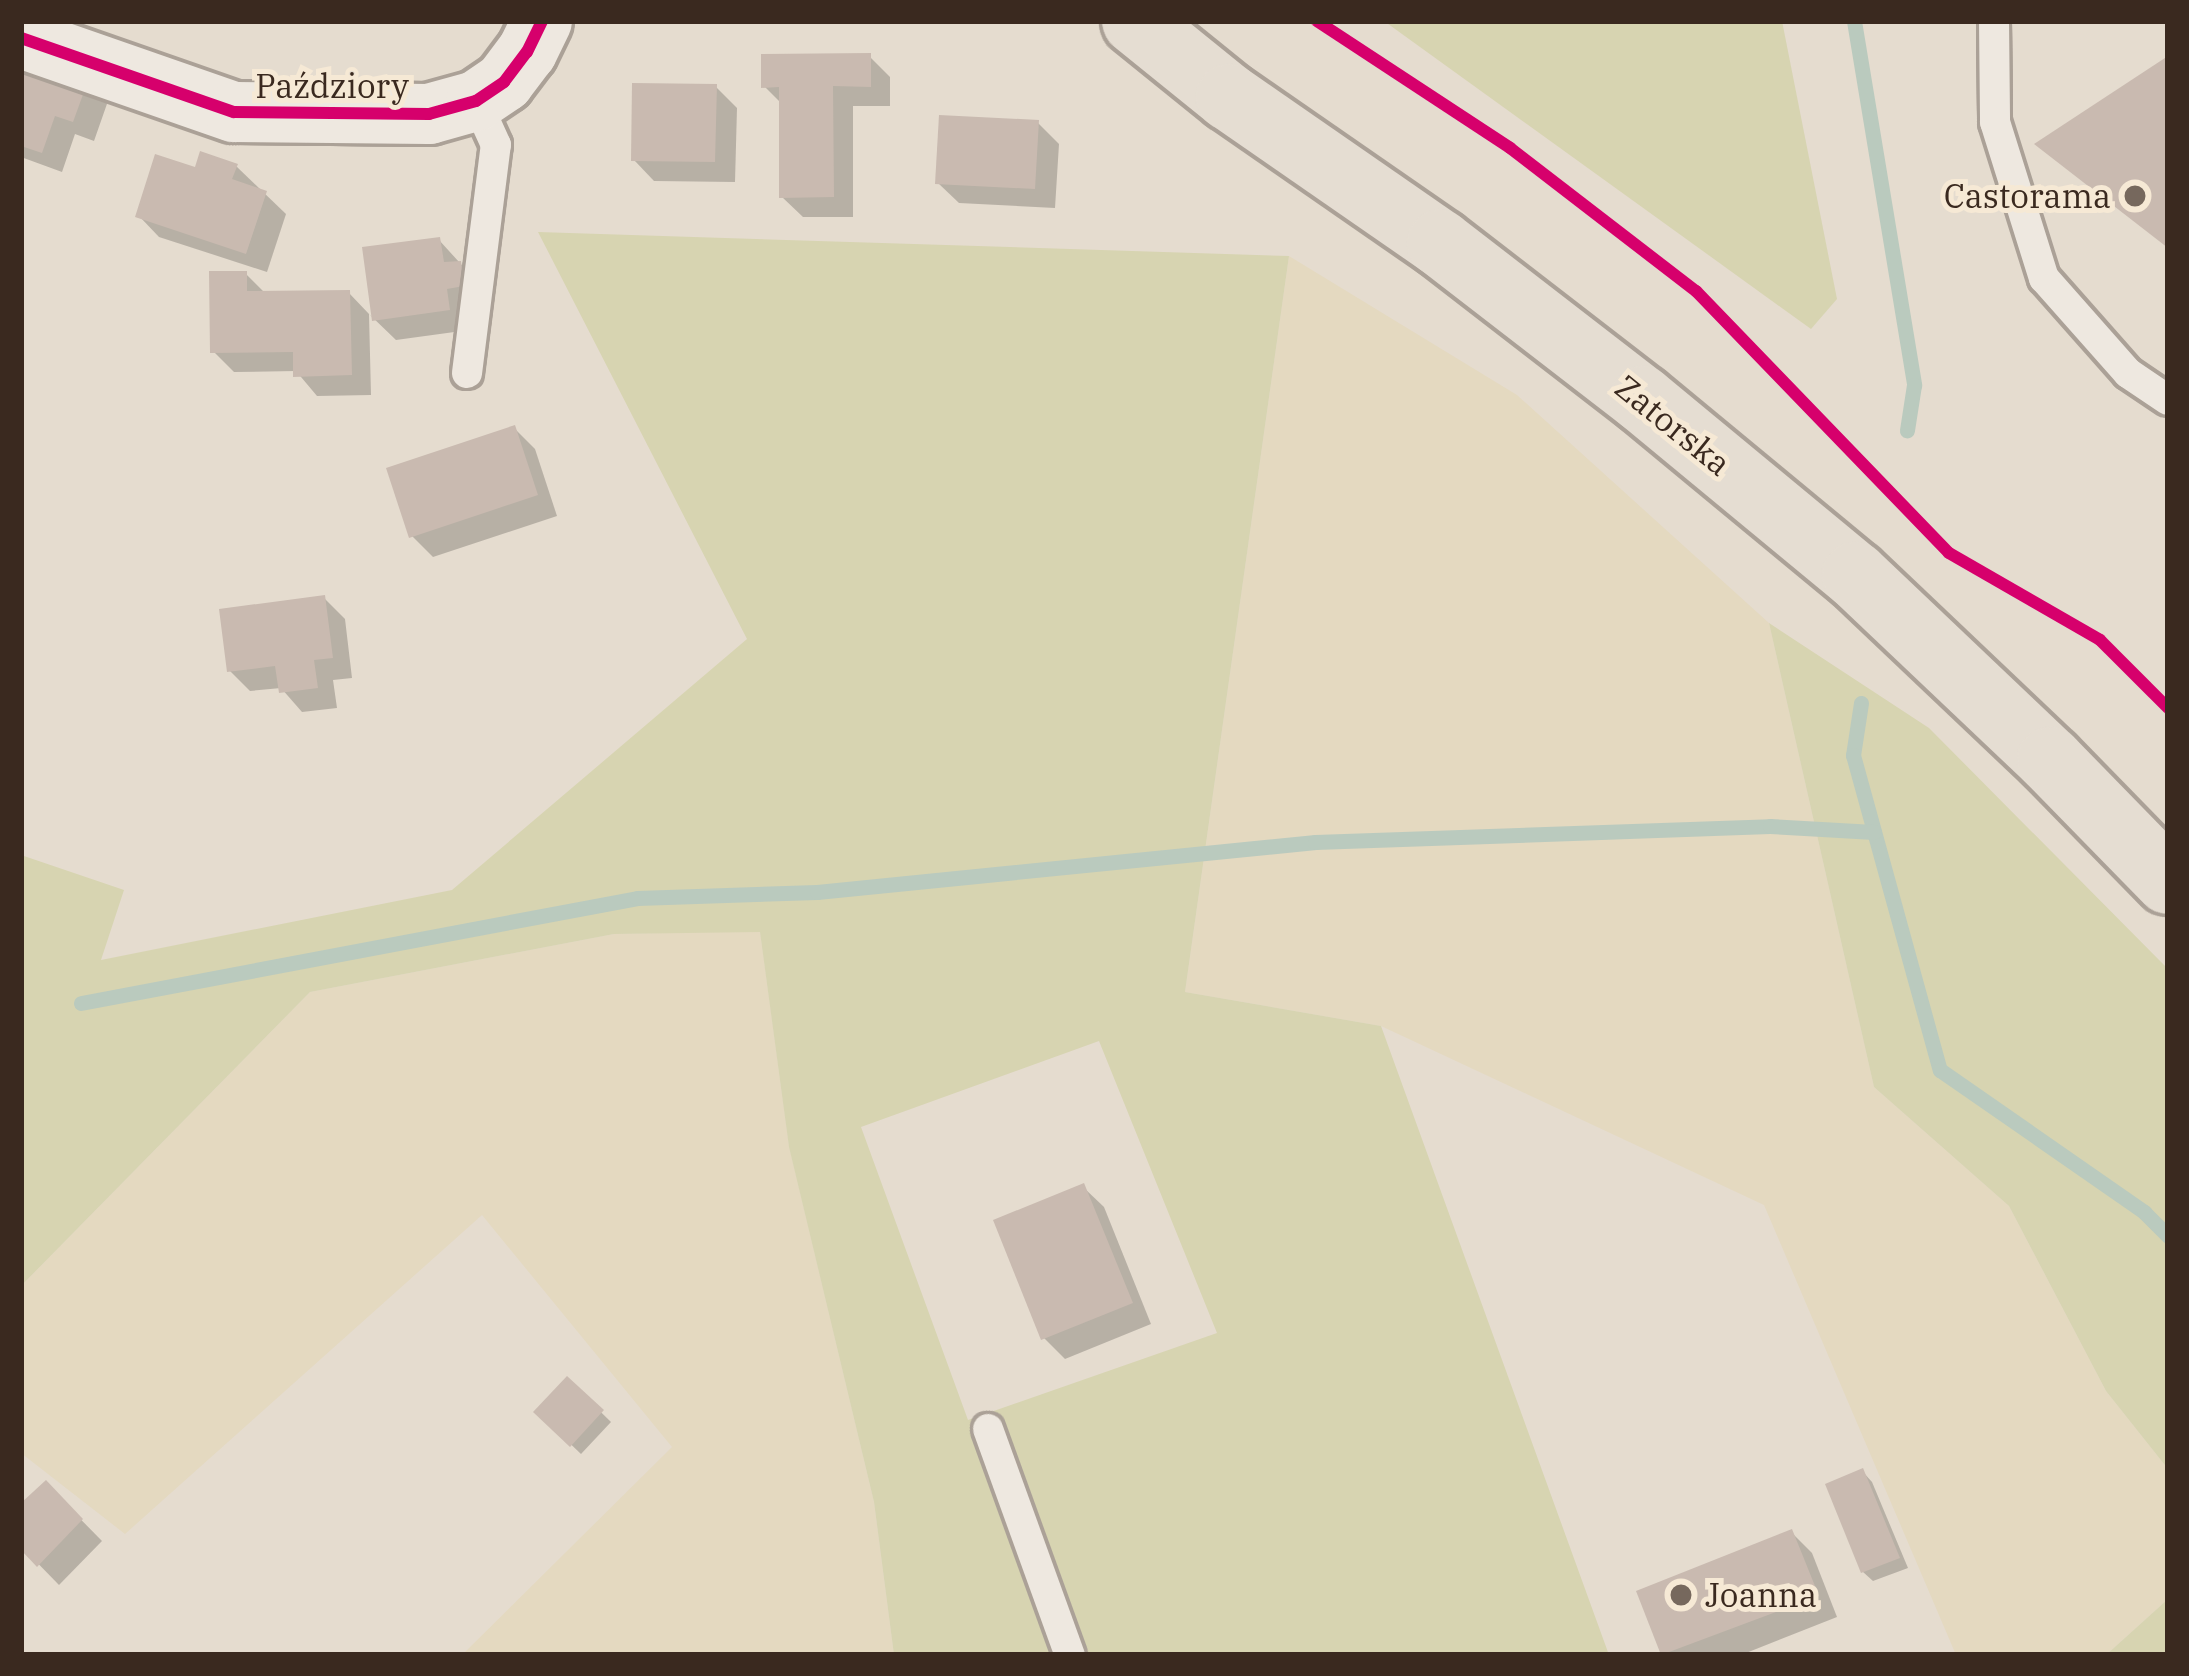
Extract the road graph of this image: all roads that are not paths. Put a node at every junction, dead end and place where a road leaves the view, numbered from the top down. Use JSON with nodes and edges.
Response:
{"nodes":[{"id":1,"x":1135,"y":21,"type":"edge"},
{"id":2,"x":1994,"y":21,"type":"edge"},
{"id":3,"x":528,"y":31,"type":"edge"},
{"id":4,"x":21,"y":38,"type":"edge"},
{"id":5,"x":476,"y":101,"type":"junction"},
{"id":6,"x":467,"y":373,"type":"dead end"},
{"id":7,"x":2168,"y":400,"type":"edge"},
{"id":8,"x":2168,"y":880,"type":"edge"},
{"id":9,"x":988,"y":1429,"type":"dead end"},
{"id":10,"x":1070,"y":1655,"type":"edge"}],
"edges":[{"from":1,"to":8,"type":"main road","name":"Zatorska"},
{"from":2,"to":7,"type":"lane"},
{"from":3,"to":5,"type":"street","name":"Paździory"},
{"from":4,"to":5,"type":"street","name":"Paździory"},
{"from":5,"to":6,"type":"lane"},
{"from":9,"to":10,"type":"lane"}]}
